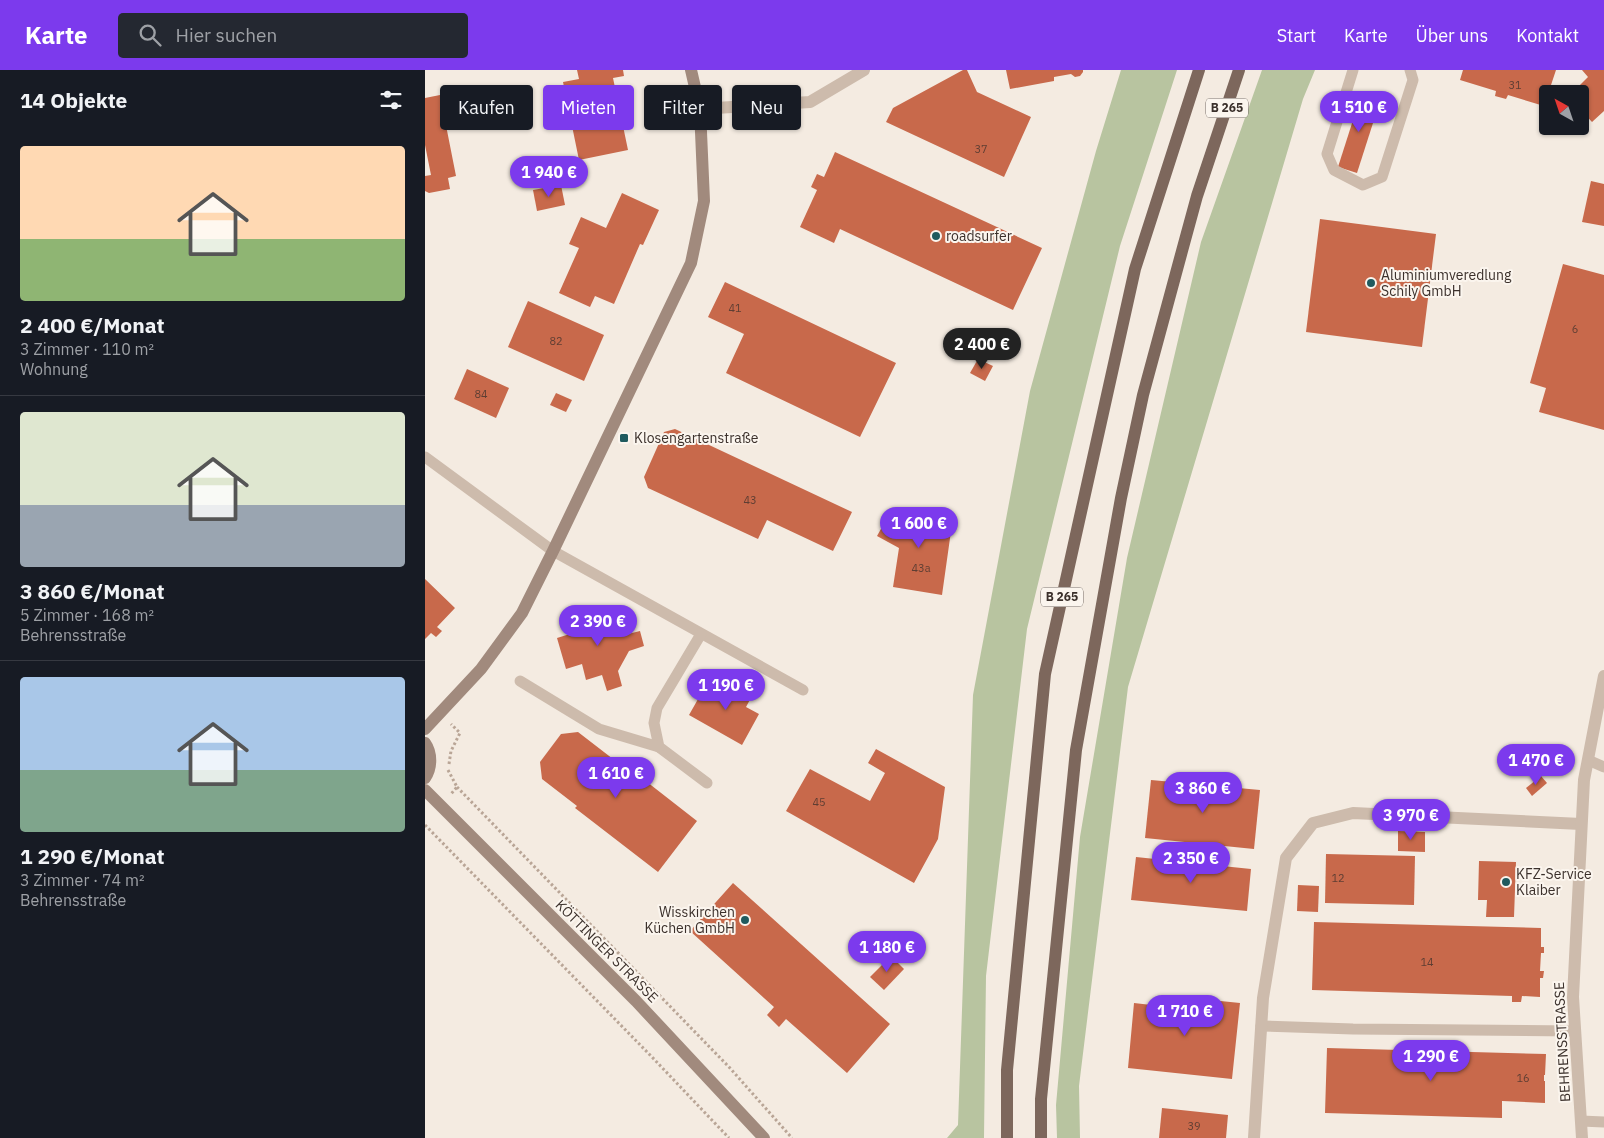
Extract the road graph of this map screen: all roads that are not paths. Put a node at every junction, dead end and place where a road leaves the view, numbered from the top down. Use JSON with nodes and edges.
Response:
{"nodes":[{"id":1,"x":691,"y":70,"type":"edge"},
{"id":2,"x":864,"y":70,"type":"edge"},
{"id":3,"x":1199,"y":70,"type":"edge"},
{"id":4,"x":1239,"y":70,"type":"edge"},
{"id":5,"x":1353,"y":70,"type":"edge"},
{"id":6,"x":1410,"y":70,"type":"edge"},
{"id":7,"x":694,"y":85,"type":"edge"},
{"id":8,"x":722,"y":108,"type":"edge"},
{"id":9,"x":701,"y":130,"type":"edge"},
{"id":10,"x":425,"y":457,"type":"edge"},
{"id":11,"x":553,"y":551,"type":"junction"},
{"id":12,"x":701,"y":634,"type":"junction"},
{"id":13,"x":1604,"y":676,"type":"edge"},
{"id":14,"x":520,"y":681,"type":"dead end"},
{"id":15,"x":803,"y":690,"type":"dead end"},
{"id":16,"x":1603,"y":691,"type":"edge"},
{"id":17,"x":425,"y":729,"type":"edge"},
{"id":18,"x":425,"y":743,"type":"edge"},
{"id":19,"x":659,"y":747,"type":"junction"},
{"id":20,"x":1588,"y":760,"type":"junction"},
{"id":21,"x":1604,"y":767,"type":"edge"},
{"id":22,"x":425,"y":778,"type":"edge"},
{"id":23,"x":707,"y":783,"type":"dead end"},
{"id":24,"x":425,"y":790,"type":"edge"},
{"id":25,"x":1581,"y":824,"type":"junction"},
{"id":26,"x":1261,"y":1026,"type":"junction"},
{"id":27,"x":1575,"y":1031,"type":"junction"},
{"id":28,"x":1581,"y":1121,"type":"junction"},
{"id":29,"x":1604,"y":1122,"type":"edge"},
{"id":30,"x":764,"y":1138,"type":"edge"},
{"id":31,"x":1007,"y":1138,"type":"edge"},
{"id":32,"x":1041,"y":1138,"type":"edge"},
{"id":33,"x":1254,"y":1138,"type":"edge"},
{"id":34,"x":1582,"y":1138,"type":"edge"}],
"edges":[{"from":1,"to":7,"type":"main road"},
{"from":2,"to":8,"type":"street"},
{"from":3,"to":31,"type":"main road","number":"B 265"},
{"from":4,"to":32,"type":"main road","number":"B 265"},
{"from":5,"to":6,"type":"lane"},
{"from":9,"to":11,"type":"main road"},
{"from":10,"to":11,"type":"lane"},
{"from":11,"to":12,"type":"lane"},
{"from":11,"to":17,"type":"main road"},
{"from":12,"to":15,"type":"lane"},
{"from":12,"to":19,"type":"lane"},
{"from":13,"to":16,"type":"street","name":"BEHRENSSTRASSE"},
{"from":14,"to":19,"type":"lane"},
{"from":16,"to":20,"type":"street","name":"BEHRENSSTRASSE"},
{"from":18,"to":22,"type":"main road"},
{"from":19,"to":23,"type":"lane"},
{"from":20,"to":21,"type":"lane"},
{"from":20,"to":25,"type":"street","name":"BEHRENSSTRASSE"},
{"from":24,"to":30,"type":"main road","name":"KÖTTINGER STRASSE"},
{"from":25,"to":26,"type":"street"},
{"from":25,"to":27,"type":"street","name":"BEHRENSSTRASSE"},
{"from":26,"to":27,"type":"lane"},
{"from":26,"to":33,"type":"street"},
{"from":27,"to":28,"type":"street","name":"BEHRENSSTRASSE"},
{"from":28,"to":29,"type":"lane"},
{"from":28,"to":34,"type":"street","name":"BEHRENSSTRASSE"}]}
